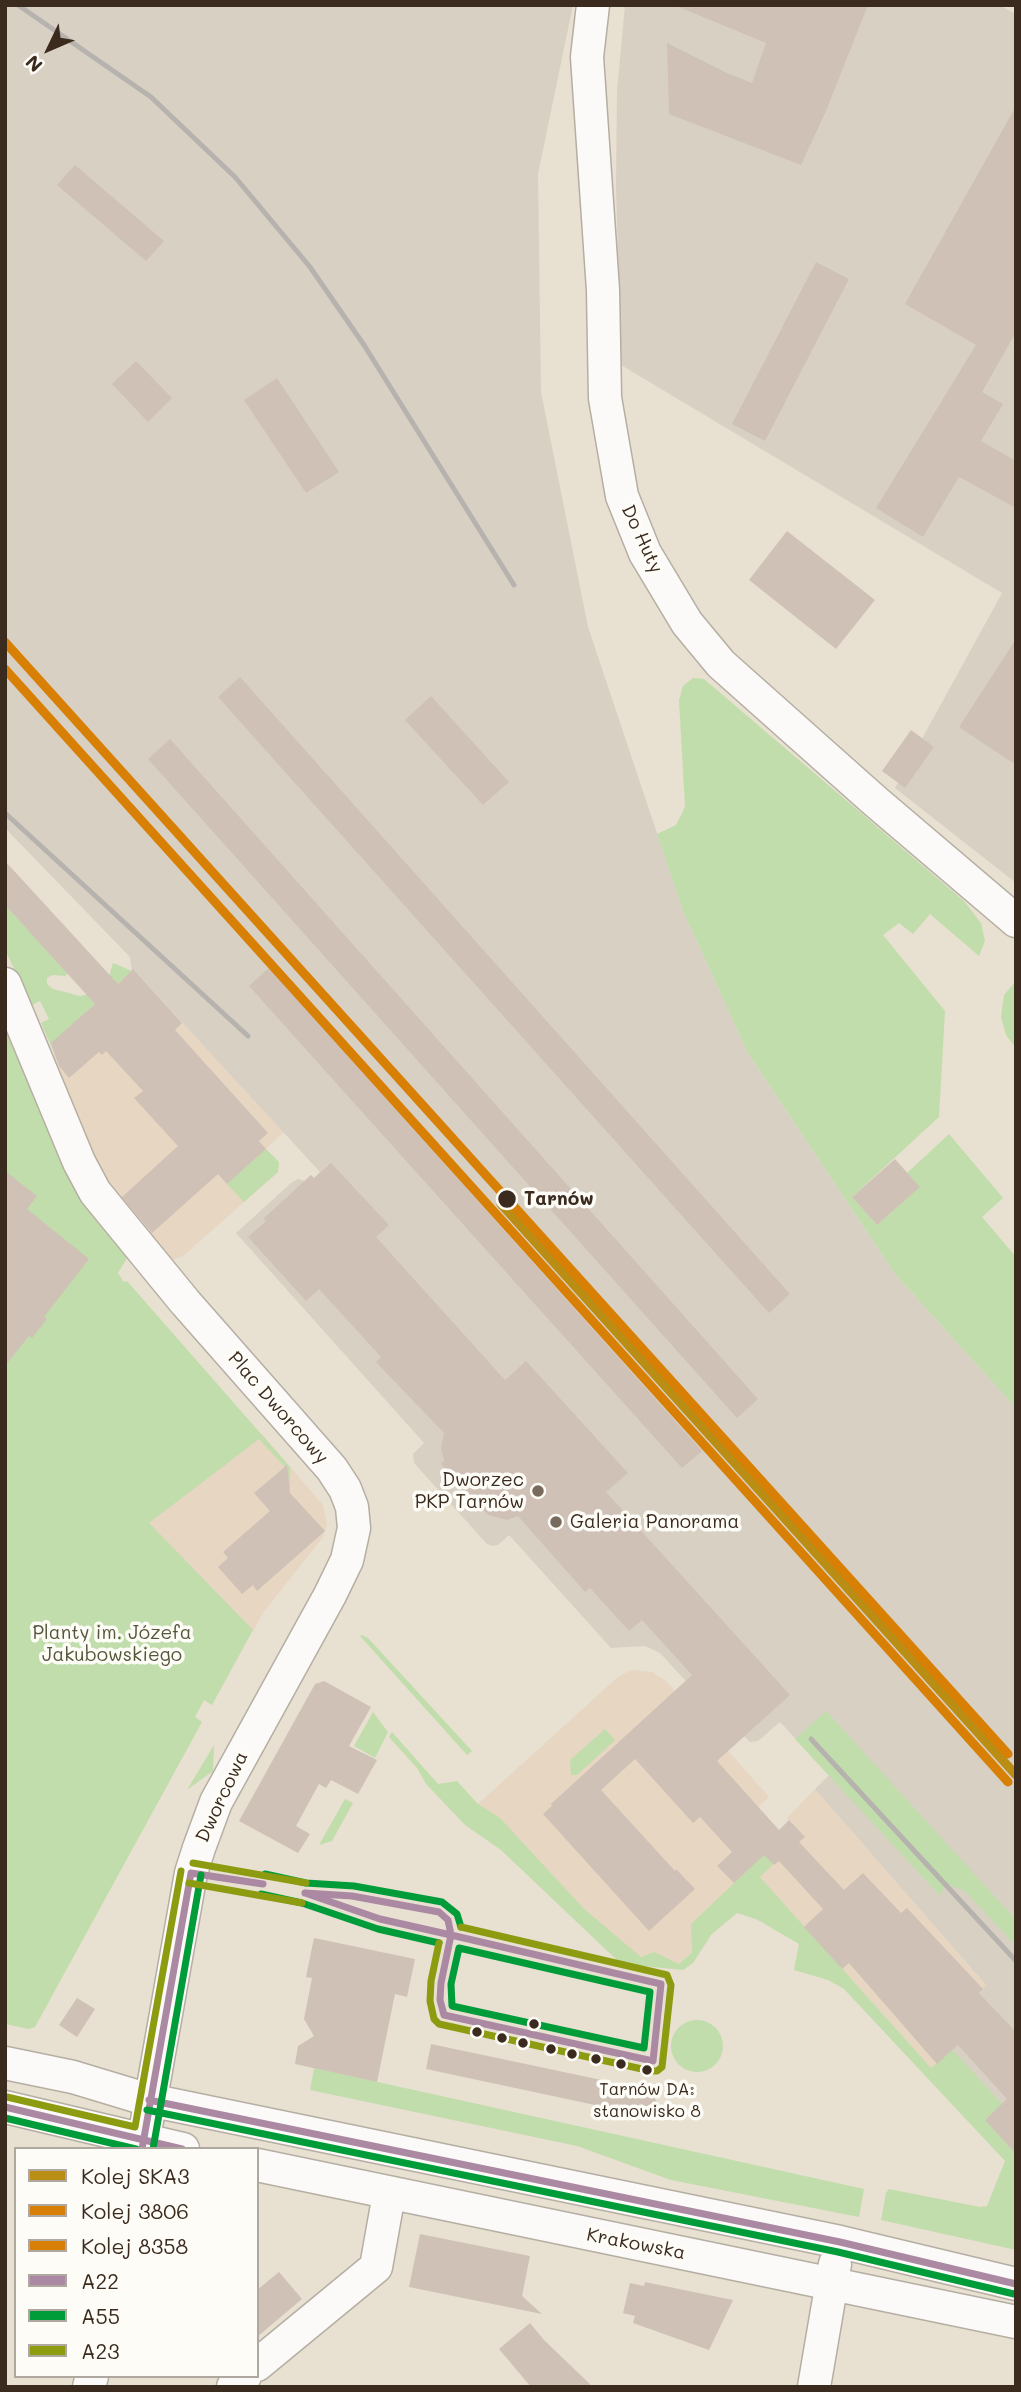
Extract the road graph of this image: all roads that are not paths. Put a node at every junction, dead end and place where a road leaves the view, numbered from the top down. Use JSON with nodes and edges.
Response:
{"nodes":[{"id":1,"x":593,"y":5,"type":"edge"},
{"id":2,"x":1016,"y":921,"type":"edge"},
{"id":3,"x":5,"y":984,"type":"edge"},
{"id":4,"x":330,"y":1595,"type":"joint"},
{"id":5,"x":5,"y":2063,"type":"edge"},
{"id":6,"x":149,"y":2101,"type":"junction"},
{"id":7,"x":5,"y":2107,"type":"edge"},
{"id":8,"x":143,"y":2144,"type":"edge"},
{"id":9,"x":167,"y":2147,"type":"edge"},
{"id":10,"x":259,"y":2165,"type":"edge"},
{"id":11,"x":390,"y":2194,"type":"junction"},
{"id":12,"x":840,"y":2242,"type":"junction"},
{"id":13,"x":831,"y":2283,"type":"junction"},
{"id":14,"x":1016,"y":2284,"type":"edge"},
{"id":15,"x":1016,"y":2322,"type":"edge"},
{"id":16,"x":259,"y":2363,"type":"edge"},
{"id":17,"x":814,"y":2387,"type":"edge"}],
"edges":[{"from":1,"to":2,"type":"street","name":"Do Huty"},
{"from":3,"to":4,"type":"street","name":"Plac Dworcowy"},
{"from":4,"to":6,"type":"street","name":"Dworcowa"},
{"from":5,"to":6,"type":"street"},
{"from":6,"to":8,"type":"street","name":"Dworcowa"},
{"from":6,"to":12,"type":"street"},
{"from":7,"to":8,"type":"street"},
{"from":8,"to":9,"type":"street"},
{"from":10,"to":11,"type":"street","name":"Krakowska"},
{"from":11,"to":13,"type":"street","name":"Krakowska"},
{"from":11,"to":16,"type":"street"},
{"from":12,"to":13,"type":"street"},
{"from":12,"to":14,"type":"street"},
{"from":13,"to":15,"type":"street","name":"Krakowska"},
{"from":13,"to":17,"type":"street"}]}
